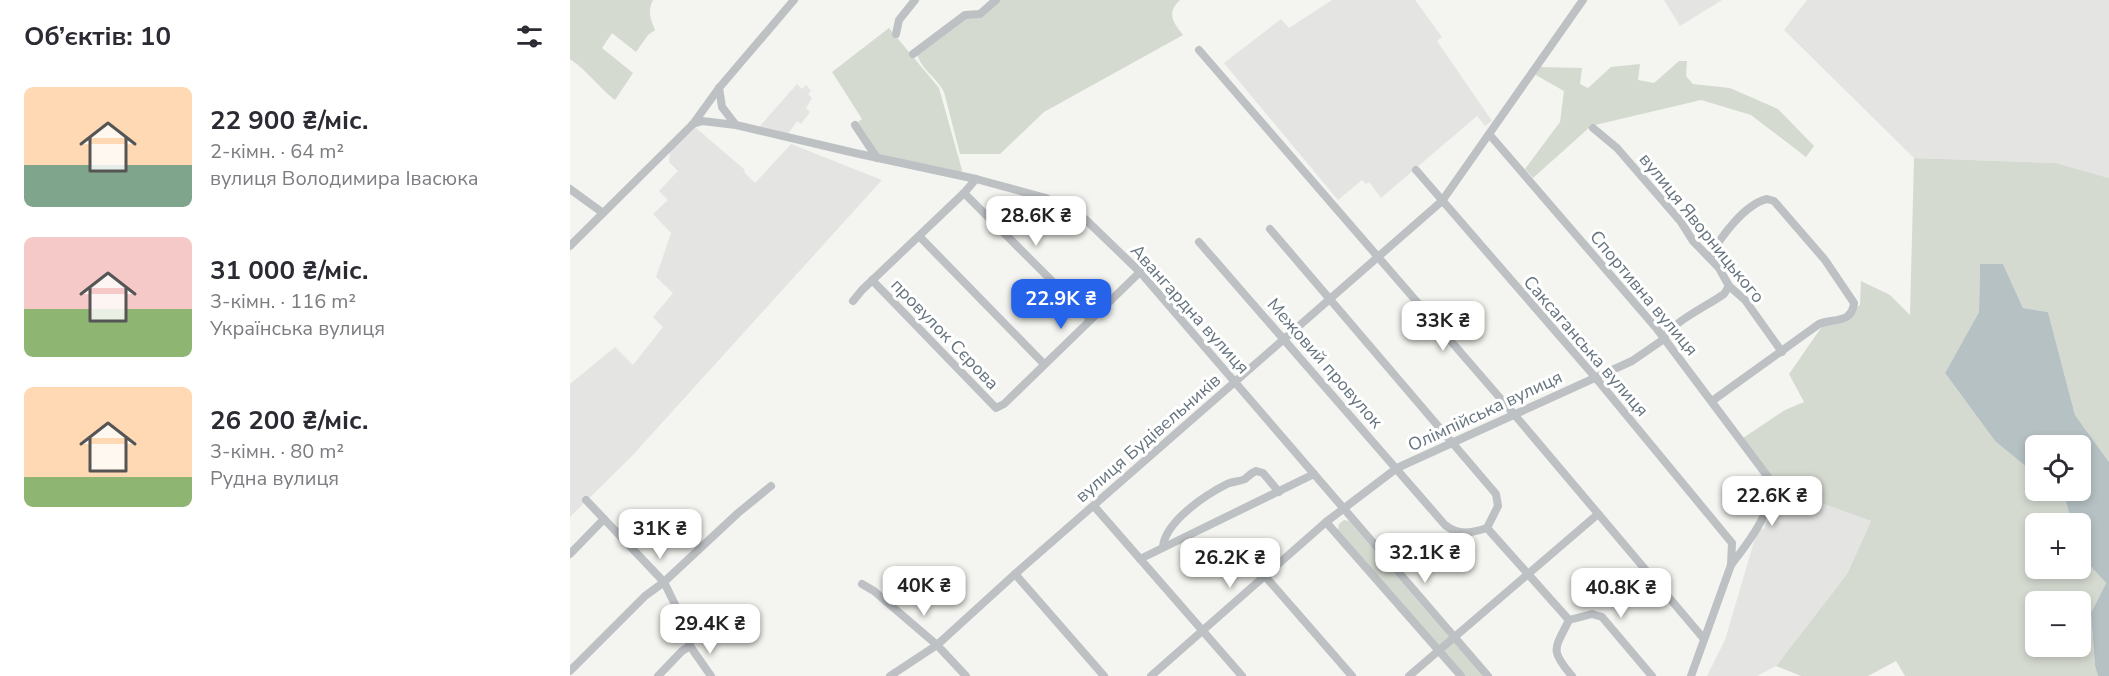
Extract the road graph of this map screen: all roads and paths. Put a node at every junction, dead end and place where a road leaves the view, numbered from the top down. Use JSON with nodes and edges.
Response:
{"nodes":[{"id":1,"x":794,"y":0,"type":"edge"},
{"id":2,"x":915,"y":0,"type":"edge"},
{"id":3,"x":996,"y":0,"type":"edge"},
{"id":4,"x":1583,"y":0,"type":"edge"},
{"id":5,"x":896,"y":34,"type":"dead end"},
{"id":6,"x":1199,"y":50,"type":"dead end"},
{"id":7,"x":913,"y":54,"type":"dead end"},
{"id":8,"x":719,"y":88,"type":"junction"},
{"id":9,"x":693,"y":124,"type":"junction"},
{"id":10,"x":736,"y":125,"type":"junction"},
{"id":11,"x":855,"y":125,"type":"dead end"},
{"id":12,"x":1593,"y":129,"type":"dead end"},
{"id":13,"x":1489,"y":134,"type":"junction"},
{"id":14,"x":877,"y":158,"type":"junction"},
{"id":15,"x":1416,"y":170,"type":"dead end"},
{"id":16,"x":976,"y":179,"type":"junction"},
{"id":17,"x":570,"y":189,"type":"edge"},
{"id":18,"x":964,"y":193,"type":"junction"},
{"id":19,"x":1442,"y":201,"type":"junction"},
{"id":20,"x":603,"y":213,"type":"junction"},
{"id":21,"x":1270,"y":230,"type":"dead end"},
{"id":22,"x":919,"y":236,"type":"junction"},
{"id":23,"x":1199,"y":242,"type":"dead end"},
{"id":24,"x":570,"y":246,"type":"edge"},
{"id":25,"x":1378,"y":258,"type":"junction"},
{"id":26,"x":1710,"y":258,"type":"junction"},
{"id":27,"x":1140,"y":272,"type":"junction"},
{"id":28,"x":872,"y":280,"type":"junction"},
{"id":29,"x":1729,"y":286,"type":"junction"},
{"id":30,"x":1330,"y":299,"type":"junction"},
{"id":31,"x":853,"y":301,"type":"dead end"},
{"id":32,"x":1090,"y":319,"type":"junction"},
{"id":33,"x":1664,"y":339,"type":"junction"},
{"id":34,"x":1284,"y":340,"type":"junction"},
{"id":35,"x":1782,"y":352,"type":"junction"},
{"id":36,"x":1044,"y":364,"type":"junction"},
{"id":37,"x":1595,"y":377,"type":"junction"},
{"id":38,"x":1235,"y":382,"type":"junction"},
{"id":39,"x":1712,"y":401,"type":"junction"},
{"id":40,"x":1513,"y":413,"type":"junction"},
{"id":41,"x":1453,"y":441,"type":"junction"},
{"id":42,"x":1397,"y":468,"type":"junction"},
{"id":43,"x":1314,"y":474,"type":"junction"},
{"id":44,"x":771,"y":486,"type":"dead end"},
{"id":45,"x":1279,"y":492,"type":"junction"},
{"id":46,"x":586,"y":500,"type":"dead end"},
{"id":47,"x":1094,"y":506,"type":"junction"},
{"id":48,"x":1342,"y":508,"type":"junction"},
{"id":49,"x":1598,"y":514,"type":"junction"},
{"id":50,"x":604,"y":519,"type":"junction"},
{"id":51,"x":1326,"y":522,"type":"junction"},
{"id":52,"x":1487,"y":528,"type":"junction"},
{"id":53,"x":1163,"y":547,"type":"junction"},
{"id":54,"x":570,"y":554,"type":"edge"},
{"id":55,"x":1140,"y":559,"type":"junction"},
{"id":56,"x":1731,"y":565,"type":"junction"},
{"id":57,"x":1015,"y":574,"type":"junction"},
{"id":58,"x":1528,"y":575,"type":"junction"},
{"id":59,"x":1265,"y":576,"type":"junction"},
{"id":60,"x":664,"y":582,"type":"junction"},
{"id":61,"x":862,"y":584,"type":"dead end"},
{"id":62,"x":1569,"y":620,"type":"junction"},
{"id":63,"x":1202,"y":631,"type":"junction"},
{"id":64,"x":1455,"y":637,"type":"junction"},
{"id":65,"x":1704,"y":639,"type":"junction"},
{"id":66,"x":937,"y":645,"type":"junction"},
{"id":67,"x":690,"y":646,"type":"junction"},
{"id":68,"x":1439,"y":651,"type":"junction"},
{"id":69,"x":570,"y":672,"type":"edge"},
{"id":70,"x":658,"y":676,"type":"edge"},
{"id":71,"x":711,"y":676,"type":"edge"},
{"id":72,"x":890,"y":676,"type":"edge"},
{"id":73,"x":966,"y":676,"type":"edge"},
{"id":74,"x":1104,"y":676,"type":"edge"},
{"id":75,"x":1151,"y":676,"type":"edge"},
{"id":76,"x":1242,"y":676,"type":"edge"},
{"id":77,"x":1352,"y":676,"type":"edge"},
{"id":78,"x":1409,"y":676,"type":"edge"},
{"id":79,"x":1461,"y":676,"type":"edge"},
{"id":80,"x":1488,"y":676,"type":"edge"},
{"id":81,"x":1572,"y":676,"type":"edge"},
{"id":82,"x":1652,"y":676,"type":"edge"},
{"id":83,"x":1691,"y":676,"type":"edge"}],
"edges":[{"from":1,"to":8,"type":"street"},
{"from":2,"to":5,"type":"street"},
{"from":3,"to":7,"type":"street"},
{"from":4,"to":13,"type":"street","name":"вулиця Будівельників"},
{"from":6,"to":25,"type":"street"},
{"from":8,"to":9,"type":"street"},
{"from":8,"to":10,"type":"street"},
{"from":9,"to":10,"type":"street","name":"Авангардна вулиця"},
{"from":9,"to":20,"type":"street"},
{"from":10,"to":14,"type":"street","name":"Авангардна вулиця"},
{"from":11,"to":14,"type":"street"},
{"from":12,"to":26,"type":"street","name":"вулиця Яворницького"},
{"from":13,"to":19,"type":"street","name":"вулиця Будівельників"},
{"from":13,"to":33,"type":"street","name":"Спортивна вулиця"},
{"from":14,"to":16,"type":"street","name":"Авангардна вулиця"},
{"from":15,"to":19,"type":"street","name":"Саксаганська вулиця"},
{"from":16,"to":18,"type":"street"},
{"from":16,"to":27,"type":"street","name":"Авангардна вулиця"},
{"from":17,"to":20,"type":"street"},
{"from":18,"to":22,"type":"street"},
{"from":18,"to":32,"type":"street"},
{"from":19,"to":25,"type":"street","name":"вулиця Будівельників"},
{"from":19,"to":37,"type":"street","name":"Саксаганська вулиця"},
{"from":20,"to":24,"type":"street"},
{"from":21,"to":30,"type":"street"},
{"from":22,"to":28,"type":"street"},
{"from":22,"to":36,"type":"street"},
{"from":23,"to":34,"type":"street","name":"Межовий провулок"},
{"from":25,"to":30,"type":"street","name":"вулиця Будівельників"},
{"from":25,"to":40,"type":"street"},
{"from":26,"to":29,"type":"street","name":"вулиця Яворницького"},
{"from":26,"to":35,"type":"street"},
{"from":27,"to":32,"type":"street"},
{"from":27,"to":38,"type":"street","name":"Авангардна вулиця"},
{"from":28,"to":31,"type":"street"},
{"from":28,"to":36,"type":"street","name":"провулок Сєрова"},
{"from":29,"to":33,"type":"street","name":"Олімпійська вулиця"},
{"from":29,"to":35,"type":"street","name":"вулиця Яворницького"},
{"from":30,"to":34,"type":"street","name":"вулиця Будівельників"},
{"from":30,"to":41,"type":"street"},
{"from":32,"to":36,"type":"street"},
{"from":33,"to":37,"type":"street","name":"Олімпійська вулиця"},
{"from":33,"to":39,"type":"street","name":"Спортивна вулиця"},
{"from":34,"to":38,"type":"street","name":"вулиця Будівельників"},
{"from":34,"to":42,"type":"street","name":"Межовий провулок"},
{"from":35,"to":39,"type":"street"},
{"from":37,"to":40,"type":"street","name":"Олімпійська вулиця"},
{"from":37,"to":56,"type":"street","name":"Саксаганська вулиця"},
{"from":38,"to":43,"type":"street","name":"Авангардна вулиця"},
{"from":38,"to":47,"type":"street","name":"вулиця Будівельників"},
{"from":39,"to":56,"type":"street","name":"Спортивна вулиця"},
{"from":40,"to":41,"type":"street","name":"Олімпійська вулиця"},
{"from":40,"to":49,"type":"street"},
{"from":41,"to":42,"type":"street","name":"Олімпійська вулиця"},
{"from":41,"to":52,"type":"street"},
{"from":42,"to":48,"type":"street","name":"Олімпійська вулиця"},
{"from":42,"to":52,"type":"street","name":"Межовий провулок"},
{"from":43,"to":45,"type":"street"},
{"from":43,"to":48,"type":"street","name":"Авангардна вулиця"},
{"from":44,"to":60,"type":"street"},
{"from":45,"to":53,"type":"street"},
{"from":45,"to":53,"type":"street"},
{"from":46,"to":50,"type":"street"},
{"from":47,"to":55,"type":"street"},
{"from":47,"to":57,"type":"street","name":"вулиця Будівельників"},
{"from":48,"to":51,"type":"street","name":"Олімпійська вулиця"},
{"from":48,"to":64,"type":"street","name":"Авангардна вулиця"},
{"from":49,"to":58,"type":"street"},
{"from":49,"to":65,"type":"street"},
{"from":50,"to":54,"type":"street"},
{"from":50,"to":60,"type":"street"},
{"from":51,"to":59,"type":"street","name":"Олімпійська вулиця"},
{"from":51,"to":68,"type":"street"},
{"from":52,"to":58,"type":"street"},
{"from":53,"to":55,"type":"street"},
{"from":55,"to":63,"type":"street"},
{"from":56,"to":65,"type":"street"},
{"from":57,"to":66,"type":"street","name":"вулиця Будівельників"},
{"from":57,"to":74,"type":"street"},
{"from":58,"to":62,"type":"street"},
{"from":58,"to":64,"type":"street"},
{"from":59,"to":63,"type":"street","name":"Олімпійська вулиця"},
{"from":59,"to":77,"type":"street"},
{"from":60,"to":67,"type":"street"},
{"from":60,"to":69,"type":"street"},
{"from":61,"to":66,"type":"street"},
{"from":62,"to":81,"type":"street"},
{"from":62,"to":82,"type":"street"},
{"from":63,"to":75,"type":"street","name":"Олімпійська вулиця"},
{"from":63,"to":76,"type":"street"},
{"from":64,"to":68,"type":"street"},
{"from":64,"to":80,"type":"street","name":"Авангардна вулиця"},
{"from":65,"to":83,"type":"street"},
{"from":66,"to":72,"type":"street","name":"вулиця Будівельників"},
{"from":66,"to":73,"type":"street"},
{"from":67,"to":70,"type":"street"},
{"from":67,"to":71,"type":"street"},
{"from":68,"to":78,"type":"street"},
{"from":68,"to":79,"type":"street"}]}
